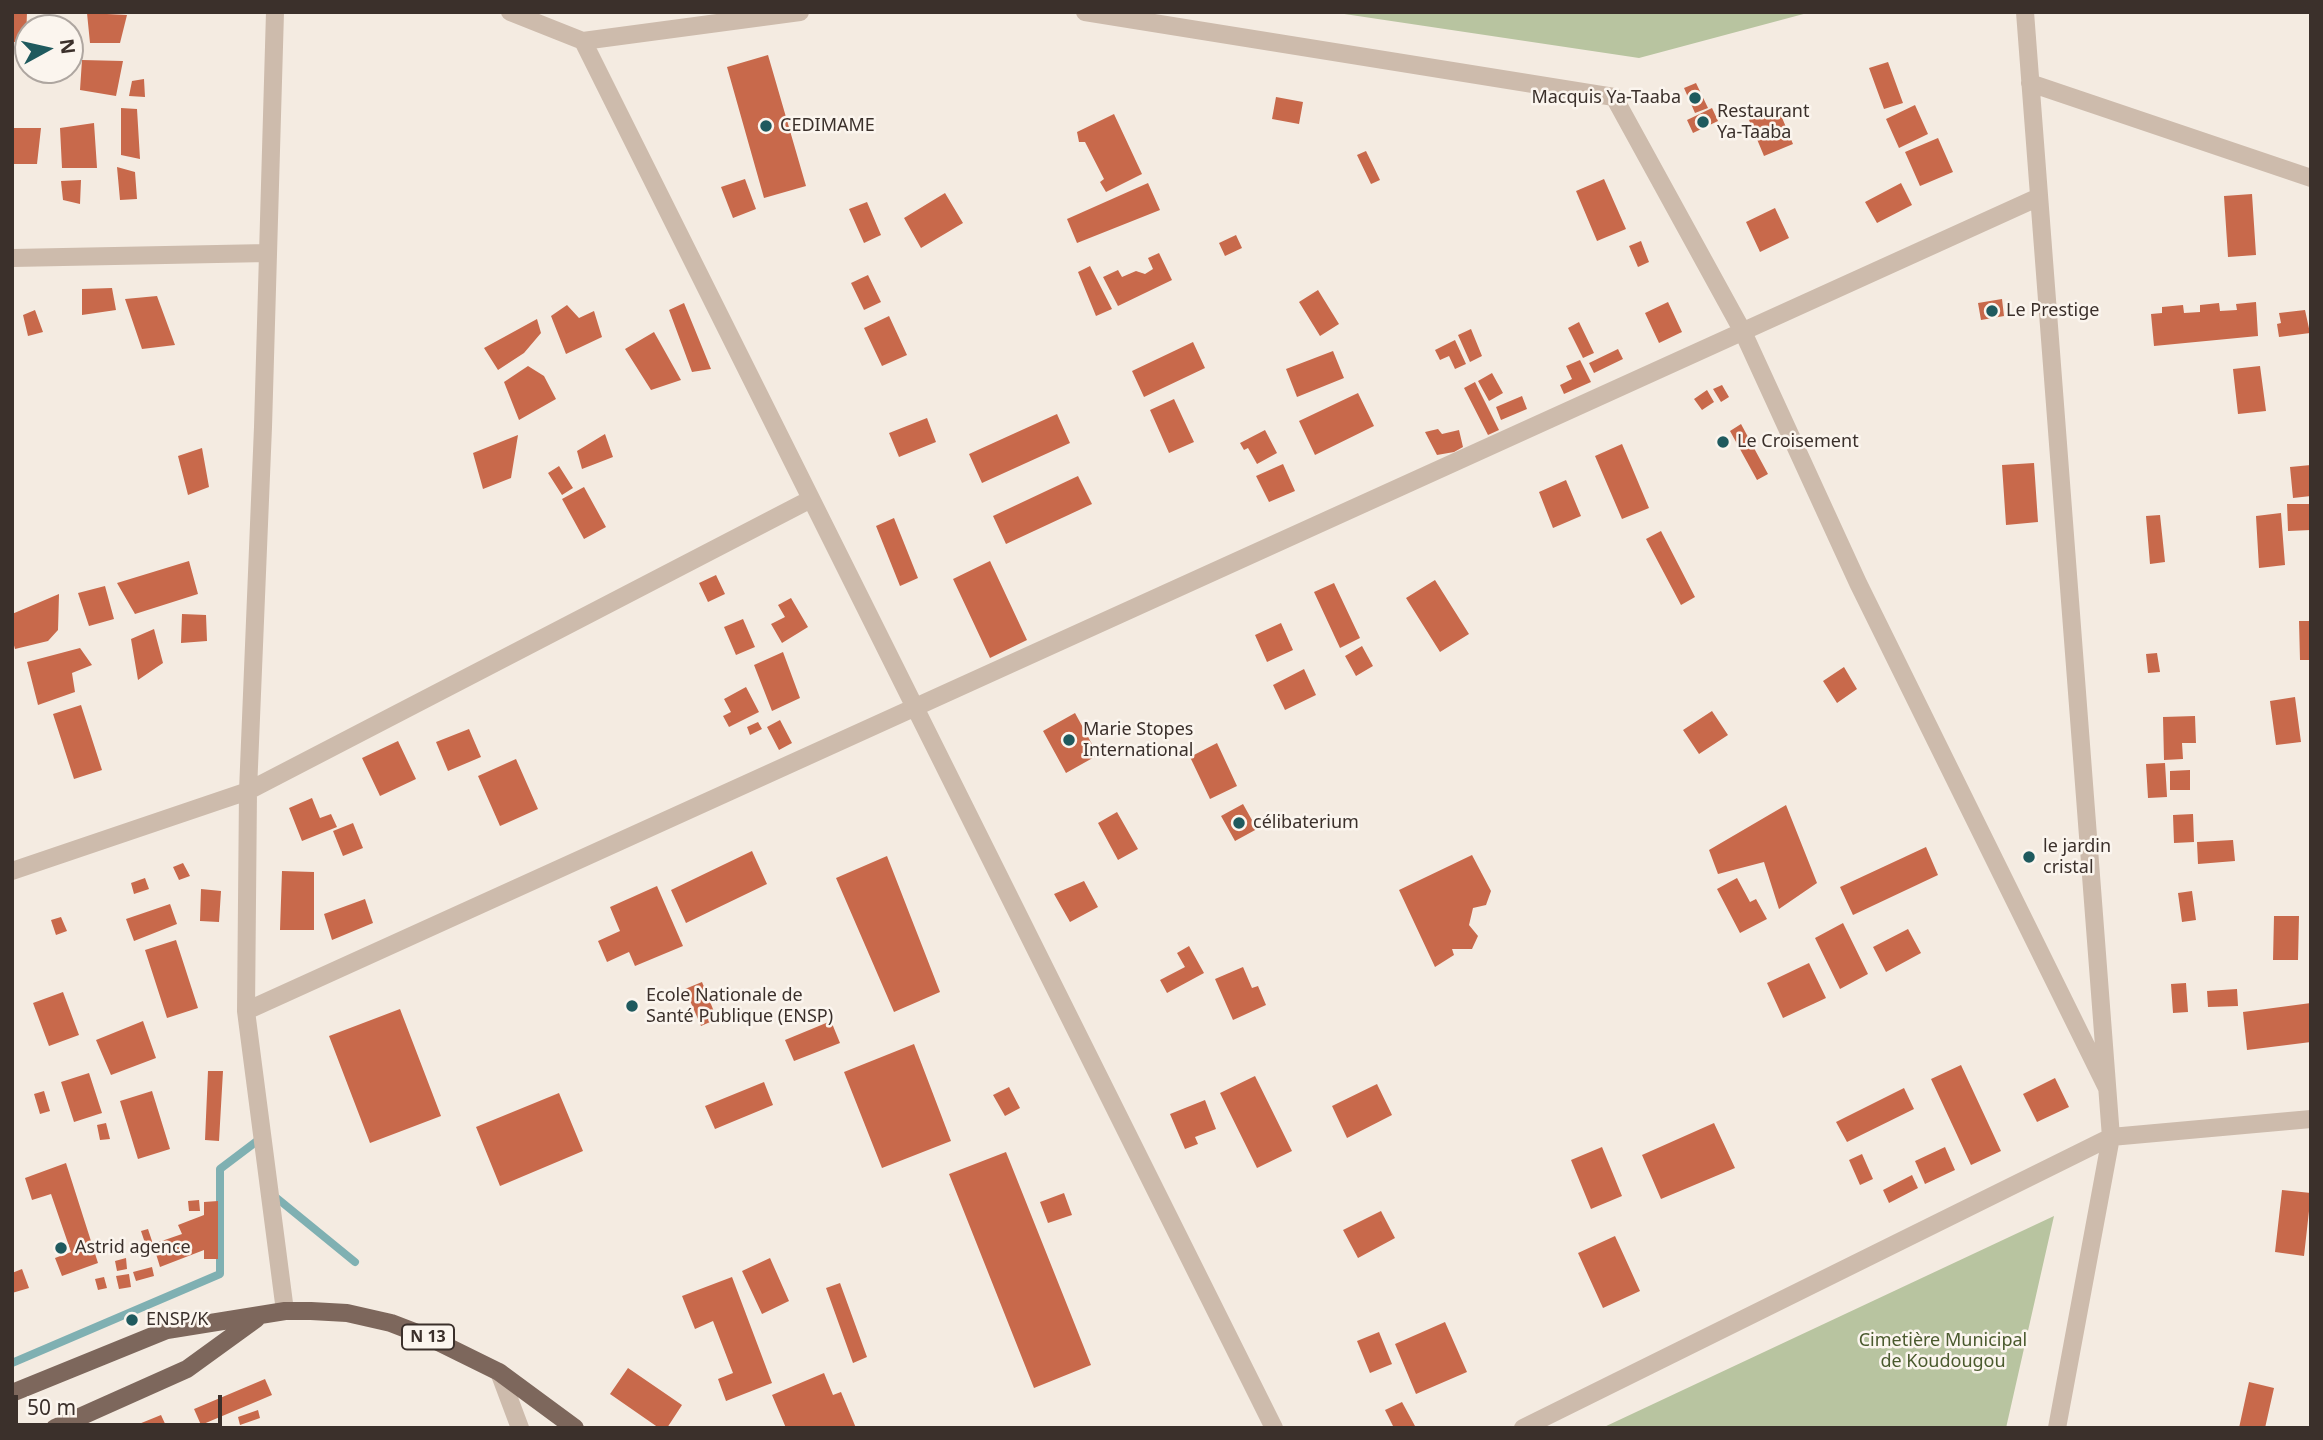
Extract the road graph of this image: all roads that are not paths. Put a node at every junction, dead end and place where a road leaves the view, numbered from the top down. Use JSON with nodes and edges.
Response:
{"nodes":[{"id":1,"x":275,"y":12,"type":"edge"},
{"id":2,"x":510,"y":12,"type":"edge"},
{"id":3,"x":800,"y":12,"type":"edge"},
{"id":4,"x":1085,"y":12,"type":"edge"},
{"id":5,"x":2025,"y":12,"type":"edge"},
{"id":6,"x":583,"y":41,"type":"junction"},
{"id":7,"x":2030,"y":83,"type":"junction"},
{"id":8,"x":2311,"y":177,"type":"edge"},
{"id":9,"x":2039,"y":197,"type":"junction"},
{"id":10,"x":268,"y":253,"type":"junction"},
{"id":11,"x":12,"y":258,"type":"edge"},
{"id":12,"x":1743,"y":332,"type":"junction"},
{"id":13,"x":811,"y":499,"type":"junction"},
{"id":14,"x":915,"y":708,"type":"junction"},
{"id":15,"x":248,"y":791,"type":"junction"},
{"id":16,"x":12,"y":871,"type":"edge"},
{"id":17,"x":247,"y":1011,"type":"junction"},
{"id":18,"x":2107,"y":1088,"type":"junction"},
{"id":19,"x":2311,"y":1119,"type":"edge"},
{"id":20,"x":2111,"y":1137,"type":"junction"},
{"id":21,"x":285,"y":1311,"type":"junction"},
{"id":22,"x":259,"y":1317,"type":"junction"},
{"id":23,"x":499,"y":1372,"type":"junction"},
{"id":24,"x":12,"y":1393,"type":"edge"},
{"id":25,"x":55,"y":1428,"type":"edge"},
{"id":26,"x":520,"y":1428,"type":"edge"},
{"id":27,"x":575,"y":1428,"type":"edge"},
{"id":28,"x":1274,"y":1428,"type":"edge"},
{"id":29,"x":1523,"y":1428,"type":"edge"},
{"id":30,"x":2057,"y":1428,"type":"edge"}],
"edges":[{"from":1,"to":10,"type":"street"},
{"from":2,"to":6,"type":"street"},
{"from":3,"to":6,"type":"street"},
{"from":4,"to":12,"type":"street"},
{"from":5,"to":7,"type":"street"},
{"from":6,"to":13,"type":"street"},
{"from":7,"to":8,"type":"street"},
{"from":7,"to":9,"type":"street"},
{"from":9,"to":12,"type":"street"},
{"from":9,"to":18,"type":"street"},
{"from":10,"to":11,"type":"street"},
{"from":10,"to":15,"type":"street"},
{"from":12,"to":14,"type":"street"},
{"from":12,"to":18,"type":"street"},
{"from":13,"to":14,"type":"street"},
{"from":13,"to":15,"type":"street"},
{"from":14,"to":17,"type":"street"},
{"from":14,"to":28,"type":"street"},
{"from":15,"to":16,"type":"street"},
{"from":15,"to":17,"type":"street"},
{"from":17,"to":21,"type":"street"},
{"from":18,"to":20,"type":"street"},
{"from":19,"to":20,"type":"street"},
{"from":20,"to":29,"type":"street"},
{"from":20,"to":30,"type":"street"},
{"from":21,"to":22,"type":"main road","number":"N 13"},
{"from":21,"to":23,"type":"main road","number":"N 13"},
{"from":22,"to":24,"type":"main road","number":"N 13"},
{"from":22,"to":25,"type":"main road","number":"N 13"},
{"from":23,"to":26,"type":"street"},
{"from":23,"to":27,"type":"main road","number":"N 13"}]}
